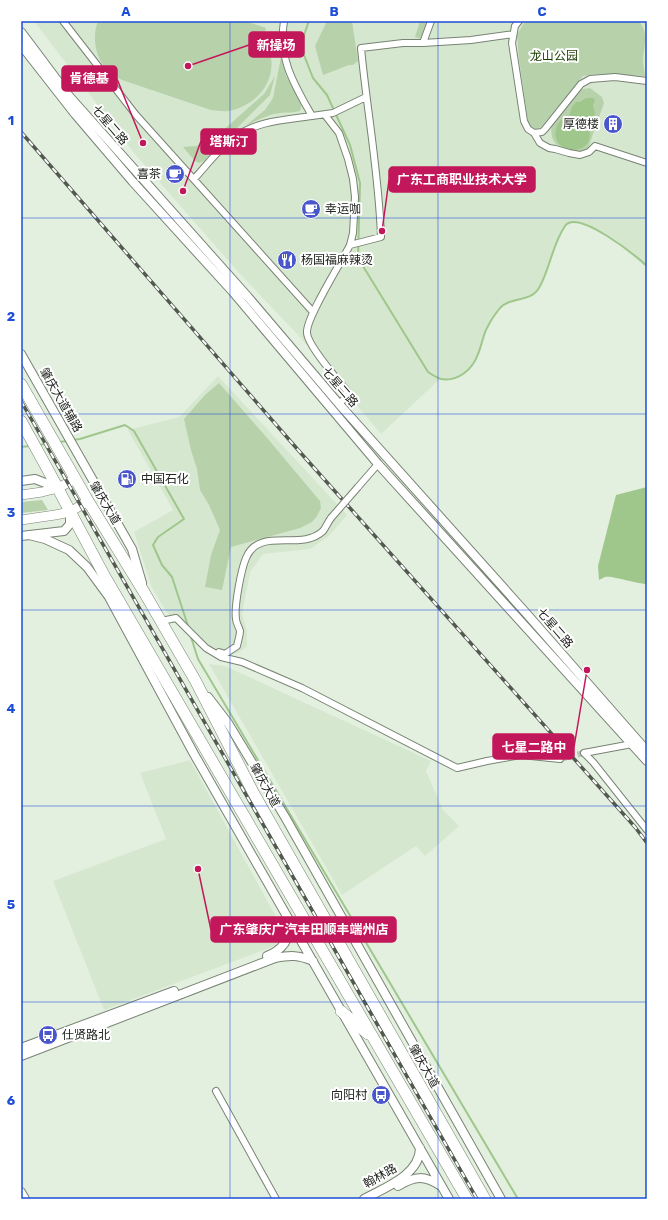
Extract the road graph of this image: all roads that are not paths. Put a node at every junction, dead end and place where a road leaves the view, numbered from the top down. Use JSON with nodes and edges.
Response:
{"nodes":[{"id":1,"x":63,"y":21,"type":"edge"},
{"id":2,"x":284,"y":21,"type":"edge"},
{"id":3,"x":431,"y":21,"type":"edge"},
{"id":4,"x":519,"y":21,"type":"edge"},
{"id":5,"x":21,"y":32,"type":"edge"},
{"id":6,"x":513,"y":34,"type":"junction"},
{"id":7,"x":423,"y":43,"type":"junction"},
{"id":8,"x":21,"y":45,"type":"edge"},
{"id":9,"x":647,"y":81,"type":"edge"},
{"id":10,"x":366,"y":97,"type":"junction"},
{"id":11,"x":325,"y":115,"type":"junction"},
{"id":12,"x":312,"y":116,"type":"junction"},
{"id":13,"x":534,"y":133,"type":"junction"},
{"id":14,"x":647,"y":163,"type":"edge"},
{"id":15,"x":194,"y":179,"type":"junction"},
{"id":16,"x":350,"y":245,"type":"junction"},
{"id":17,"x":235,"y":289,"type":"junction"},
{"id":18,"x":313,"y":312,"type":"junction"},
{"id":19,"x":21,"y":354,"type":"edge"},
{"id":20,"x":21,"y":384,"type":"edge"},
{"id":21,"x":338,"y":404,"type":"junction"},
{"id":22,"x":21,"y":422,"type":"edge"},
{"id":23,"x":378,"y":464,"type":"junction"},
{"id":24,"x":75,"y":479,"type":"junction"},
{"id":25,"x":21,"y":481,"type":"edge"},
{"id":26,"x":58,"y":488,"type":"junction"},
{"id":27,"x":21,"y":495,"type":"edge"},
{"id":28,"x":88,"y":501,"type":"junction"},
{"id":29,"x":70,"y":512,"type":"junction"},
{"id":30,"x":21,"y":520,"type":"edge"},
{"id":31,"x":25,"y":536,"type":"edge"},
{"id":32,"x":104,"y":574,"type":"junction"},
{"id":33,"x":144,"y":592,"type":"junction"},
{"id":34,"x":109,"y":597,"type":"junction"},
{"id":35,"x":127,"y":615,"type":"junction"},
{"id":36,"x":161,"y":621,"type":"junction"},
{"id":37,"x":206,"y":648,"type":"junction"},
{"id":38,"x":195,"y":680,"type":"junction"},
{"id":39,"x":632,"y":744,"type":"junction"},
{"id":40,"x":646,"y":747,"type":"edge"},
{"id":41,"x":560,"y":759,"type":"tunnel mouth"},
{"id":42,"x":647,"y":760,"type":"edge"},
{"id":43,"x":647,"y":830,"type":"edge"},
{"id":44,"x":290,"y":922,"type":"junction"},
{"id":45,"x":312,"y":961,"type":"junction"},
{"id":46,"x":341,"y":1011,"type":"junction"},
{"id":47,"x":374,"y":1039,"type":"junction"},
{"id":48,"x":21,"y":1048,"type":"edge"},
{"id":49,"x":21,"y":1056,"type":"edge"},
{"id":50,"x":216,"y":1091,"type":"dead end"},
{"id":51,"x":420,"y":1148,"type":"junction"},
{"id":52,"x":408,"y":1177,"type":"junction"},
{"id":53,"x":441,"y":1186,"type":"junction"},
{"id":54,"x":21,"y":1192,"type":"edge"},
{"id":55,"x":25,"y":1199,"type":"edge"},
{"id":56,"x":276,"y":1199,"type":"edge"},
{"id":57,"x":364,"y":1199,"type":"edge"},
{"id":58,"x":374,"y":1199,"type":"edge"},
{"id":59,"x":449,"y":1199,"type":"edge"},
{"id":60,"x":467,"y":1199,"type":"edge"},
{"id":61,"x":485,"y":1199,"type":"edge"},
{"id":62,"x":501,"y":1199,"type":"edge"}],
"edges":[{"from":1,"to":15,"type":"street"},
{"from":2,"to":12,"type":"street"},
{"from":3,"to":7,"type":"street"},
{"from":4,"to":6,"type":"street"},
{"from":5,"to":17,"type":"street","name":"七星二路"},
{"from":6,"to":7,"type":"street"},
{"from":6,"to":13,"type":"street"},
{"from":7,"to":10,"type":"street"},
{"from":8,"to":17,"type":"street","name":"七星二路"},
{"from":9,"to":13,"type":"street"},
{"from":10,"to":11,"type":"street"},
{"from":10,"to":16,"type":"street"},
{"from":11,"to":12,"type":"street"},
{"from":11,"to":16,"type":"street"},
{"from":12,"to":15,"type":"street"},
{"from":13,"to":14,"type":"street"},
{"from":15,"to":18,"type":"street"},
{"from":16,"to":18,"type":"street"},
{"from":17,"to":21,"type":"street","name":"七星二路"},
{"from":17,"to":23,"type":"street","name":"七星二路"},
{"from":18,"to":21,"type":"street"},
{"from":19,"to":33,"type":"street","name":"肇庆大道辅路"},
{"from":20,"to":24,"type":"highway","name":"肇庆大道"},
{"from":21,"to":40,"type":"street","name":"七星二路"},
{"from":22,"to":26,"type":"highway"},
{"from":23,"to":37,"type":"street","bridge":true},
{"from":23,"to":39,"type":"street","name":"七星二路"},
{"from":24,"to":26,"type":"main road"},
{"from":24,"to":28,"type":"highway","name":"肇庆大道"},
{"from":25,"to":26,"type":"street"},
{"from":26,"to":27,"type":"main road"},
{"from":26,"to":29,"type":"highway"},
{"from":28,"to":29,"type":"main road"},
{"from":28,"to":33,"type":"highway","name":"肇庆大道"},
{"from":29,"to":30,"type":"main road"},
{"from":29,"to":31,"type":"street"},
{"from":29,"to":32,"type":"highway"},
{"from":31,"to":34,"type":"street"},
{"from":32,"to":34,"type":"street"},
{"from":32,"to":35,"type":"highway"},
{"from":33,"to":36,"type":"highway","name":"肇庆大道"},
{"from":34,"to":35,"type":"street"},
{"from":34,"to":44,"type":"street"},
{"from":35,"to":47,"type":"highway"},
{"from":36,"to":37,"type":"street"},
{"from":36,"to":38,"type":"highway","name":"肇庆大道"},
{"from":37,"to":41,"type":"street"},
{"from":38,"to":61,"type":"highway","name":"肇庆大道"},
{"from":38,"to":62,"type":"street"},
{"from":39,"to":42,"type":"street","name":"七星二路"},
{"from":39,"to":43,"type":"street"},
{"from":44,"to":45,"type":"street"},
{"from":44,"to":48,"type":"street"},
{"from":45,"to":46,"type":"street"},
{"from":45,"to":49,"type":"street"},
{"from":46,"to":47,"type":"highway"},
{"from":46,"to":51,"type":"street"},
{"from":47,"to":60,"type":"highway"},
{"from":50,"to":56,"type":"street"},
{"from":51,"to":52,"type":"street"},
{"from":51,"to":53,"type":"street"},
{"from":52,"to":53,"type":"street"},
{"from":52,"to":57,"type":"street","name":"翰林路"},
{"from":52,"to":58,"type":"street","name":"翰林路"},
{"from":53,"to":59,"type":"street"},
{"from":54,"to":55,"type":"street"}]}
